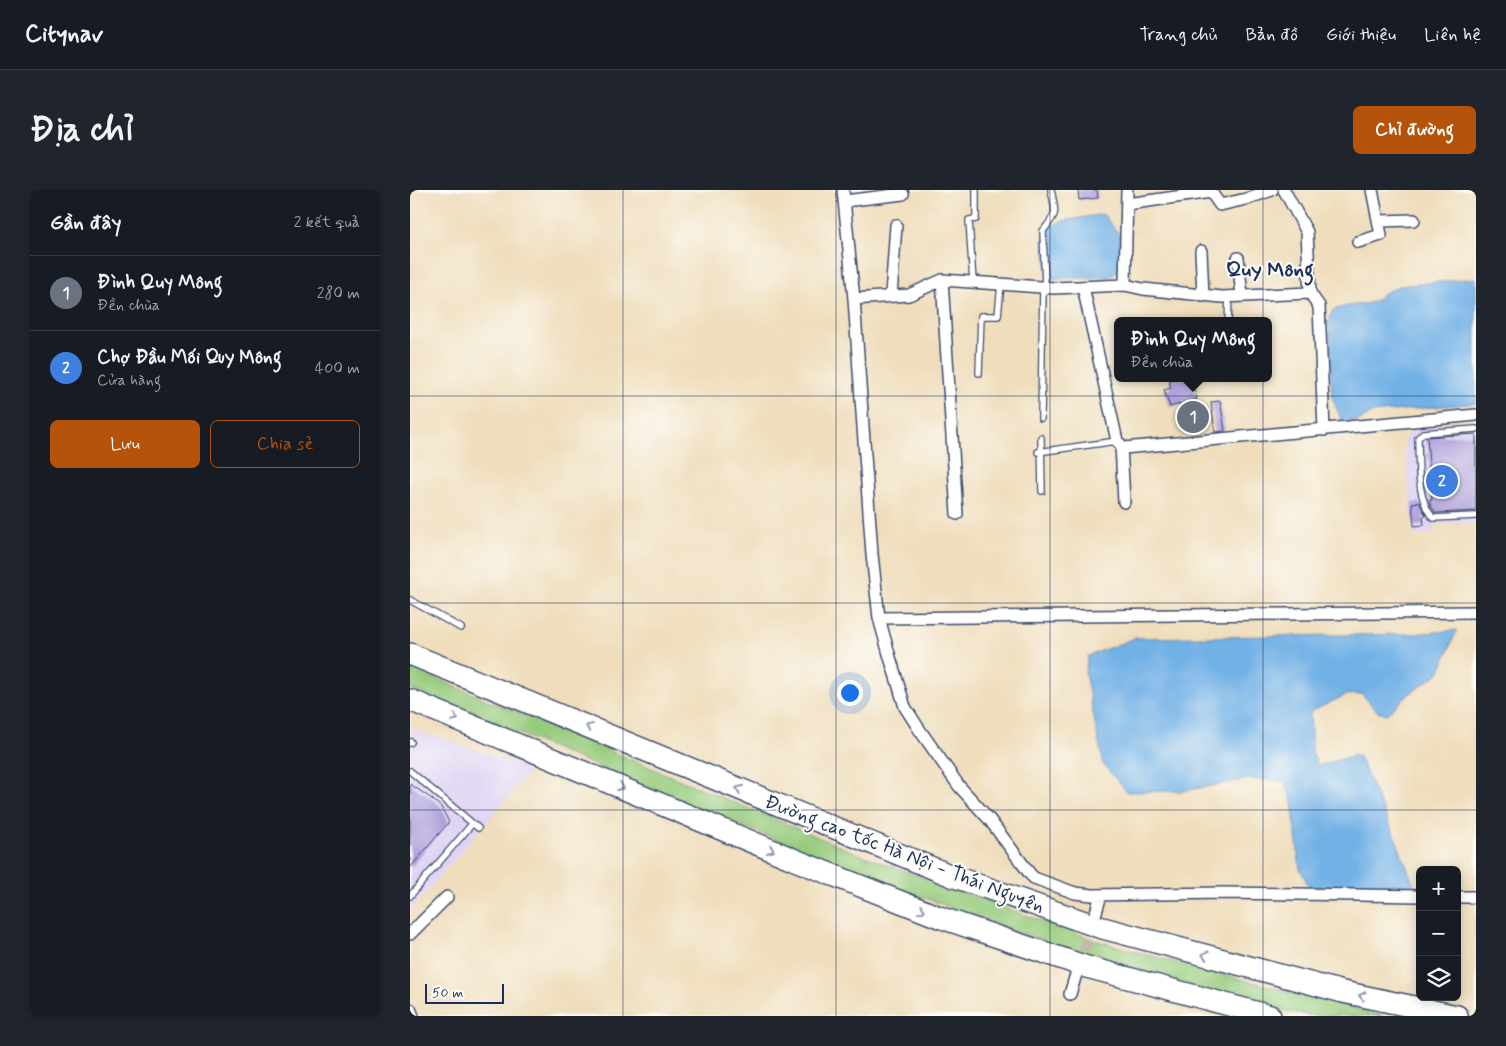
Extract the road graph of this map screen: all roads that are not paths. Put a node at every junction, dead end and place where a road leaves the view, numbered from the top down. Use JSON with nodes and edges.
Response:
{"nodes":[{"id":1,"x":976,"y":190,"type":"edge"},
{"id":2,"x":1051,"y":190,"type":"edge"},
{"id":3,"x":1127,"y":190,"type":"edge"},
{"id":4,"x":1272,"y":190,"type":"edge"},
{"id":5,"x":1284,"y":190,"type":"edge"},
{"id":6,"x":1372,"y":190,"type":"edge"},
{"id":7,"x":1211,"y":191,"type":"edge"},
{"id":8,"x":903,"y":194,"type":"dead end"},
{"id":9,"x":844,"y":195,"type":"edge"},
{"id":10,"x":1127,"y":204,"type":"junction"},
{"id":11,"x":1414,"y":220,"type":"dead end"},
{"id":12,"x":1379,"y":221,"type":"junction"},
{"id":13,"x":896,"y":225,"type":"dead end"},
{"id":14,"x":1358,"y":242,"type":"dead end"},
{"id":15,"x":1201,"y":251,"type":"dead end"},
{"id":16,"x":1238,"y":258,"type":"dead end"},
{"id":17,"x":942,"y":280,"type":"junction"},
{"id":18,"x":973,"y":282,"type":"junction"},
{"id":19,"x":1001,"y":284,"type":"junction"},
{"id":20,"x":1126,"y":285,"type":"junction"},
{"id":21,"x":1044,"y":286,"type":"junction"},
{"id":22,"x":1083,"y":287,"type":"junction"},
{"id":23,"x":1310,"y":293,"type":"junction"},
{"id":24,"x":891,"y":296,"type":"junction"},
{"id":25,"x":1204,"y":296,"type":"junction"},
{"id":26,"x":1242,"y":296,"type":"junction"},
{"id":27,"x":1229,"y":297,"type":"junction"},
{"id":28,"x":854,"y":299,"type":"junction"},
{"id":29,"x":1228,"y":317,"type":"edge"},
{"id":30,"x":979,"y":373,"type":"dead end"},
{"id":31,"x":1476,"y":415,"type":"edge"},
{"id":32,"x":1041,"y":418,"type":"dead end"},
{"id":33,"x":1476,"y":429,"type":"edge"},
{"id":34,"x":1324,"y":430,"type":"junction"},
{"id":35,"x":1041,"y":438,"type":"dead end"},
{"id":36,"x":1119,"y":443,"type":"junction"},
{"id":37,"x":1040,"y":451,"type":"junction"},
{"id":38,"x":1042,"y":491,"type":"dead end"},
{"id":39,"x":1124,"y":502,"type":"dead end"},
{"id":40,"x":957,"y":514,"type":"dead end"},
{"id":41,"x":1476,"y":516,"type":"edge"},
{"id":42,"x":410,"y":600,"type":"edge"},
{"id":43,"x":1476,"y":612,"type":"edge"},
{"id":44,"x":879,"y":618,"type":"junction"},
{"id":45,"x":461,"y":628,"type":"dead end"},
{"id":46,"x":410,"y":654,"type":"edge"},
{"id":47,"x":410,"y":700,"type":"edge"},
{"id":48,"x":410,"y":771,"type":"edge"},
{"id":49,"x":472,"y":824,"type":"junction"},
{"id":50,"x":478,"y":828,"type":"dead end"},
{"id":51,"x":1101,"y":895,"type":"junction"},
{"id":52,"x":410,"y":896,"type":"edge"},
{"id":53,"x":1416,"y":896,"type":"edge"},
{"id":54,"x":447,"y":897,"type":"dead end"},
{"id":55,"x":1461,"y":897,"type":"edge"},
{"id":56,"x":1476,"y":897,"type":"edge"},
{"id":57,"x":1094,"y":919,"type":"tunnel mouth"},
{"id":58,"x":410,"y":934,"type":"edge"},
{"id":59,"x":1077,"y":971,"type":"tunnel mouth"},
{"id":60,"x":1070,"y":994,"type":"dead end"},
{"id":61,"x":410,"y":1009,"type":"edge"},
{"id":62,"x":1451,"y":1015,"type":"edge"},
{"id":63,"x":413,"y":1016,"type":"edge"},
{"id":64,"x":1270,"y":1016,"type":"edge"}],
"edges":[{"from":1,"to":18,"type":"lane"},
{"from":2,"to":21,"type":"lane"},
{"from":3,"to":10,"type":"street"},
{"from":4,"to":7,"type":"street"},
{"from":5,"to":23,"type":"street"},
{"from":6,"to":12,"type":"street"},
{"from":7,"to":10,"type":"street"},
{"from":8,"to":9,"type":"street"},
{"from":9,"to":28,"type":"street"},
{"from":10,"to":20,"type":"street"},
{"from":11,"to":12,"type":"street"},
{"from":12,"to":14,"type":"street"},
{"from":13,"to":24,"type":"street"},
{"from":15,"to":25,"type":"street"},
{"from":16,"to":26,"type":"street"},
{"from":17,"to":18,"type":"street"},
{"from":17,"to":24,"type":"street"},
{"from":17,"to":40,"type":"street"},
{"from":18,"to":19,"type":"street"},
{"from":19,"to":21,"type":"street"},
{"from":19,"to":30,"type":"lane"},
{"from":20,"to":22,"type":"street"},
{"from":20,"to":25,"type":"street"},
{"from":21,"to":22,"type":"street"},
{"from":21,"to":32,"type":"lane"},
{"from":22,"to":36,"type":"street"},
{"from":23,"to":26,"type":"street"},
{"from":23,"to":34,"type":"street"},
{"from":24,"to":28,"type":"street"},
{"from":25,"to":27,"type":"street"},
{"from":26,"to":27,"type":"street"},
{"from":27,"to":29,"type":"lane"},
{"from":28,"to":44,"type":"street"},
{"from":31,"to":34,"type":"street"},
{"from":33,"to":41,"type":"lane"},
{"from":34,"to":36,"type":"street"},
{"from":35,"to":37,"type":"lane"},
{"from":36,"to":37,"type":"lane"},
{"from":36,"to":39,"type":"street"},
{"from":37,"to":38,"type":"lane"},
{"from":42,"to":45,"type":"lane"},
{"from":43,"to":44,"type":"street"},
{"from":44,"to":51,"type":"street"},
{"from":62,"to":46,"type":"highway","name":"Đường cao tốc Hà Nội - Thái Nguyên","one_way":true},
{"from":47,"to":64,"type":"highway","one_way":true},
{"from":48,"to":49,"type":"lane"},
{"from":49,"to":50,"type":"lane"},
{"from":49,"to":52,"type":"lane"},
{"from":51,"to":53,"type":"street"},
{"from":51,"to":57,"type":"street"},
{"from":54,"to":58,"type":"street"},
{"from":55,"to":56,"type":"street"},
{"from":59,"to":60,"type":"street"},
{"from":61,"to":63,"type":"street"}]}
